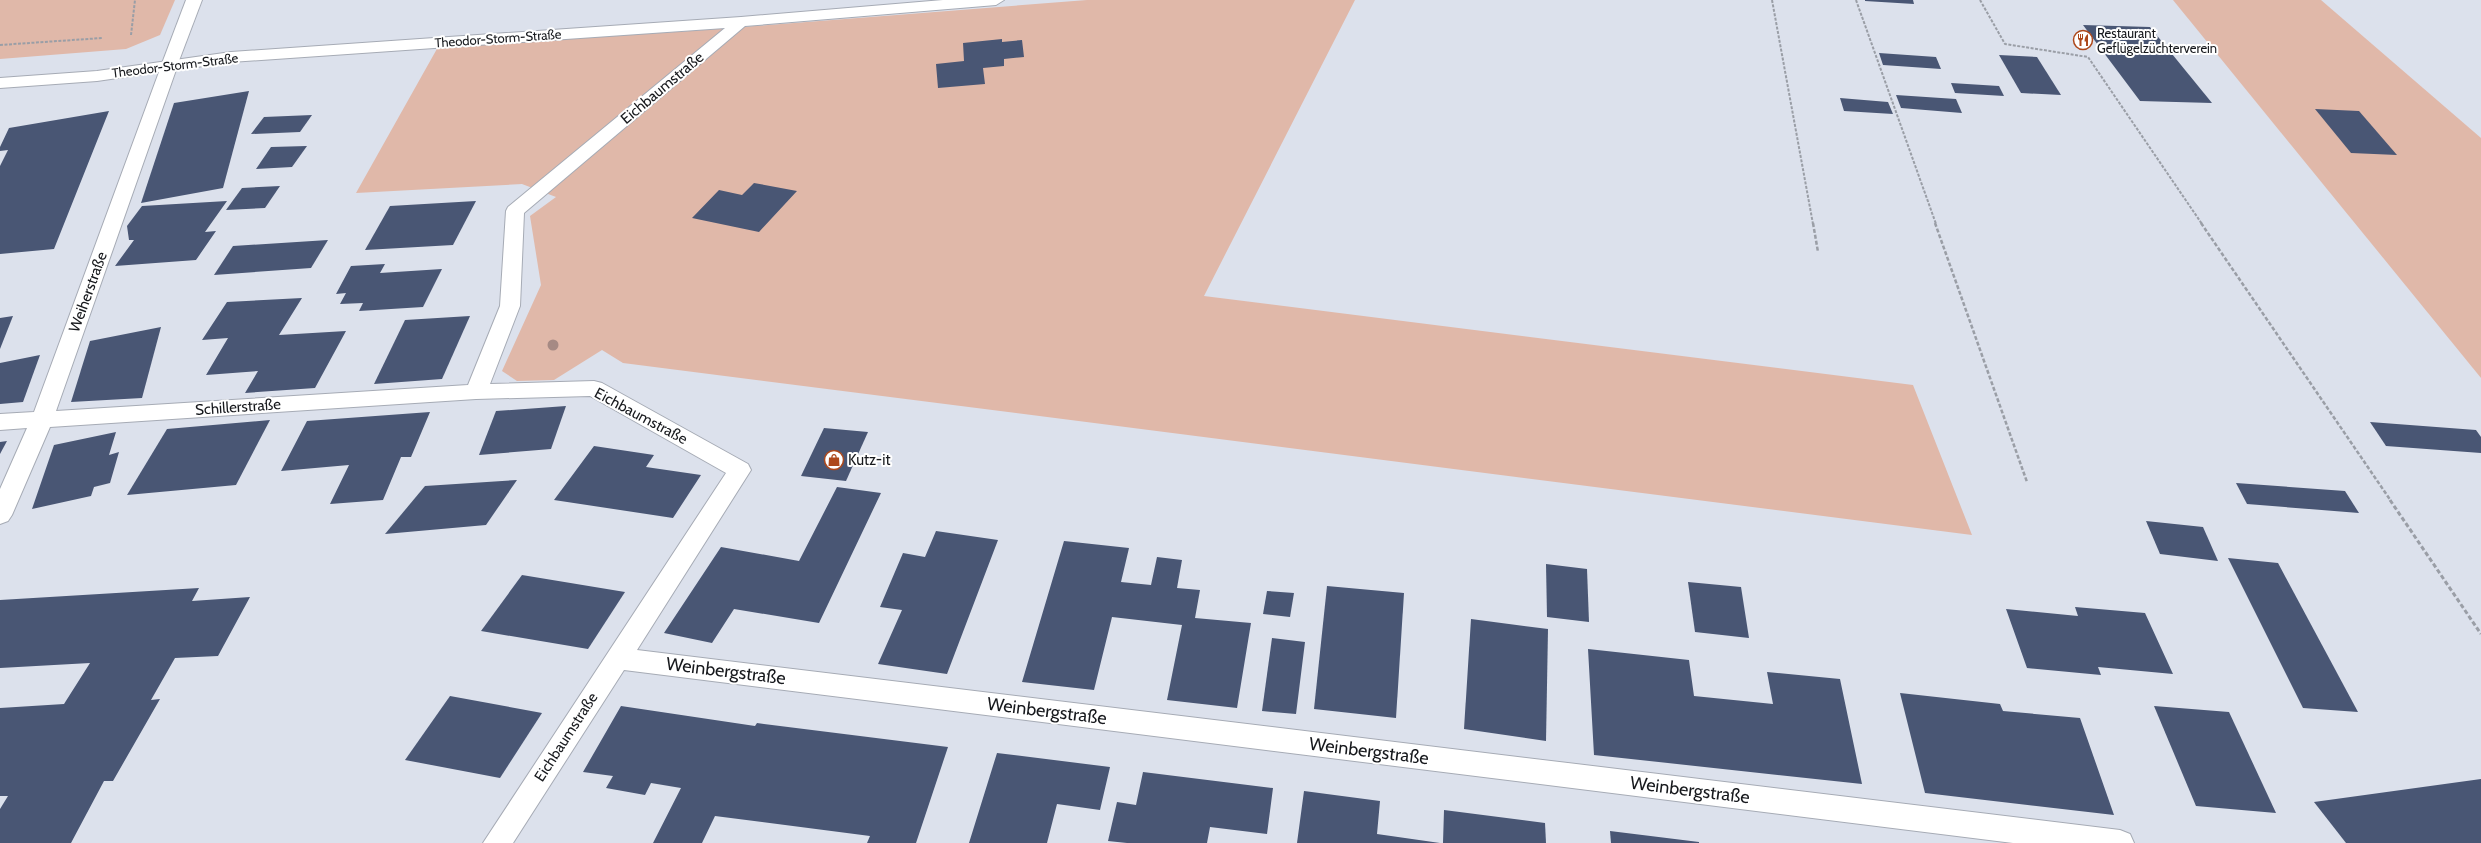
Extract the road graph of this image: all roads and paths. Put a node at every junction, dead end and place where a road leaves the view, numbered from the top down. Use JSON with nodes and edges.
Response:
{"nodes":[{"id":1,"x":135,"y":0,"type":"edge"},
{"id":2,"x":194,"y":0,"type":"edge"},
{"id":3,"x":996,"y":0,"type":"edge"},
{"id":4,"x":1772,"y":0,"type":"edge"},
{"id":5,"x":1856,"y":0,"type":"edge"},
{"id":6,"x":1980,"y":0,"type":"edge"},
{"id":7,"x":741,"y":22,"type":"junction"},
{"id":8,"x":130,"y":36,"type":"dead end"},
{"id":9,"x":107,"y":38,"type":"dead end"},
{"id":10,"x":0,"y":45,"type":"edge"},
{"id":11,"x":169,"y":66,"type":"junction"},
{"id":12,"x":0,"y":83,"type":"edge"},
{"id":13,"x":1818,"y":252,"type":"dead end"},
{"id":14,"x":476,"y":392,"type":"junction"},
{"id":15,"x":42,"y":419,"type":"junction"},
{"id":16,"x":0,"y":422,"type":"edge"},
{"id":17,"x":2027,"y":482,"type":"dead end"},
{"id":18,"x":0,"y":515,"type":"edge"},
{"id":19,"x":2481,"y":634,"type":"edge"},
{"id":20,"x":617,"y":658,"type":"junction"},
{"id":21,"x":497,"y":843,"type":"edge"},
{"id":22,"x":2120,"y":843,"type":"edge"}],
"edges":[{"from":1,"to":8,"type":"path"},
{"from":2,"to":11,"type":"street","name":"Weiherstraße"},
{"from":3,"to":7,"type":"street","name":"Theodor-Storm-Straße"},
{"from":4,"to":13,"type":"path"},
{"from":5,"to":17,"type":"path"},
{"from":6,"to":19,"type":"path"},
{"from":7,"to":11,"type":"street","name":"Theodor-Storm-Straße"},
{"from":7,"to":14,"type":"street","name":"Eichbaumstraße"},
{"from":9,"to":10,"type":"path"},
{"from":11,"to":12,"type":"street","name":"Theodor-Storm-Straße"},
{"from":11,"to":15,"type":"street","name":"Weiherstraße"},
{"from":14,"to":15,"type":"street","name":"Schillerstraße"},
{"from":14,"to":20,"type":"street","name":"Eichbaumstraße"},
{"from":15,"to":16,"type":"street","name":"Schillerstraße"},
{"from":15,"to":18,"type":"street","name":"Weiherstraße"},
{"from":20,"to":21,"type":"street","name":"Eichbaumstraße"},
{"from":20,"to":22,"type":"street","name":"Weinbergstraße"}]}
